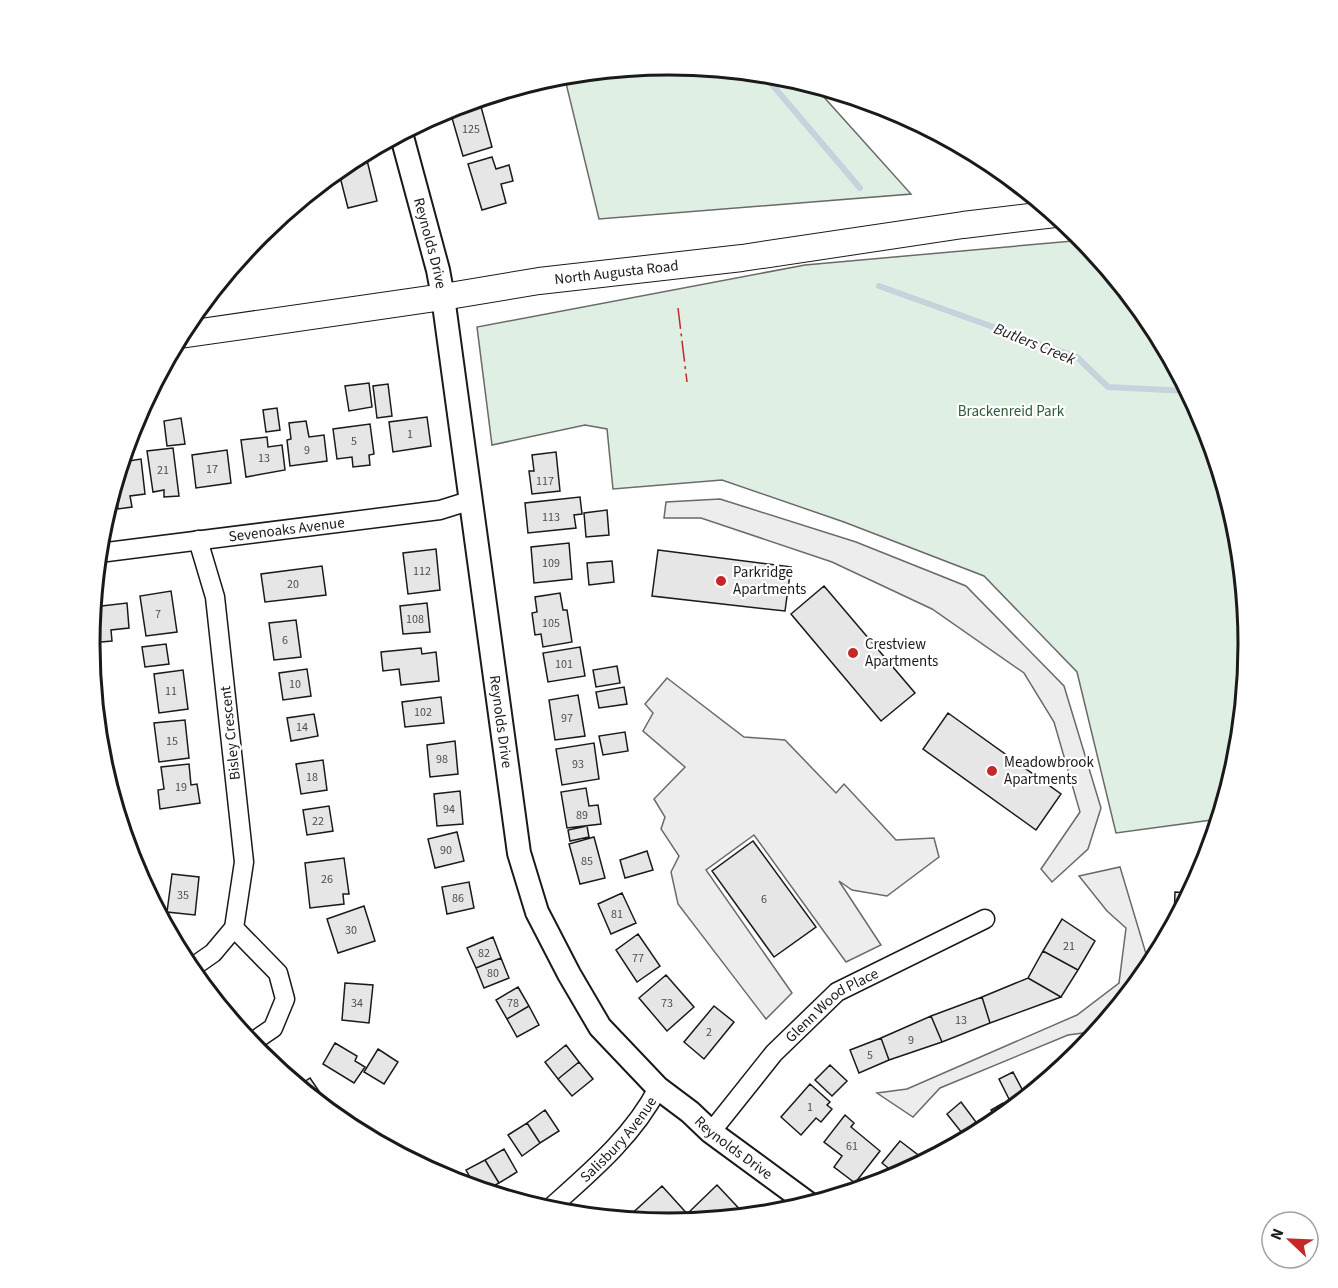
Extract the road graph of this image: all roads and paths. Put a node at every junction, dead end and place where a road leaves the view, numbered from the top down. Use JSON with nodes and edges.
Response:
{"nodes":[{"id":1,"x":403,"y":141,"type":"edge"},
{"id":2,"x":1043,"y":215,"type":"edge"},
{"id":3,"x":443,"y":297,"type":"junction"},
{"id":4,"x":193,"y":333,"type":"edge"},
{"id":5,"x":472,"y":500,"type":"junction"},
{"id":6,"x":198,"y":540,"type":"junction"},
{"id":7,"x":108,"y":552,"type":"edge"},
{"id":8,"x":985,"y":919,"type":"dead end"},
{"id":9,"x":234,"y":928,"type":"junction"},
{"id":10,"x":198,"y":963,"type":"edge"},
{"id":11,"x":259,"y":1038,"type":"edge"},
{"id":12,"x":658,"y":1088,"type":"junction"},
{"id":13,"x":711,"y":1132,"type":"junction"},
{"id":14,"x":800,"y":1198,"type":"edge"},
{"id":15,"x":557,"y":1202,"type":"edge"}],
"edges":[{"from":1,"to":3,"type":"street","name":"Reynolds Drive"},
{"from":2,"to":3,"type":"main road","name":"North Augusta Road"},
{"from":3,"to":4,"type":"main road","name":"North Augusta Road"},
{"from":3,"to":5,"type":"street","name":"Reynolds Drive"},
{"from":5,"to":6,"type":"street","name":"Sevenoaks Avenue"},
{"from":5,"to":12,"type":"street","name":"Reynolds Drive"},
{"from":6,"to":7,"type":"street","name":"Sevenoaks Avenue"},
{"from":6,"to":9,"type":"street","name":"Bisley Crescent"},
{"from":8,"to":13,"type":"street","name":"Glenn Wood Place"},
{"from":9,"to":10,"type":"street"},
{"from":9,"to":11,"type":"street"},
{"from":12,"to":13,"type":"street","name":"Reynolds Drive"},
{"from":12,"to":15,"type":"street","name":"Salisbury Avenue"},
{"from":13,"to":14,"type":"street","name":"Reynolds Drive"}]}
